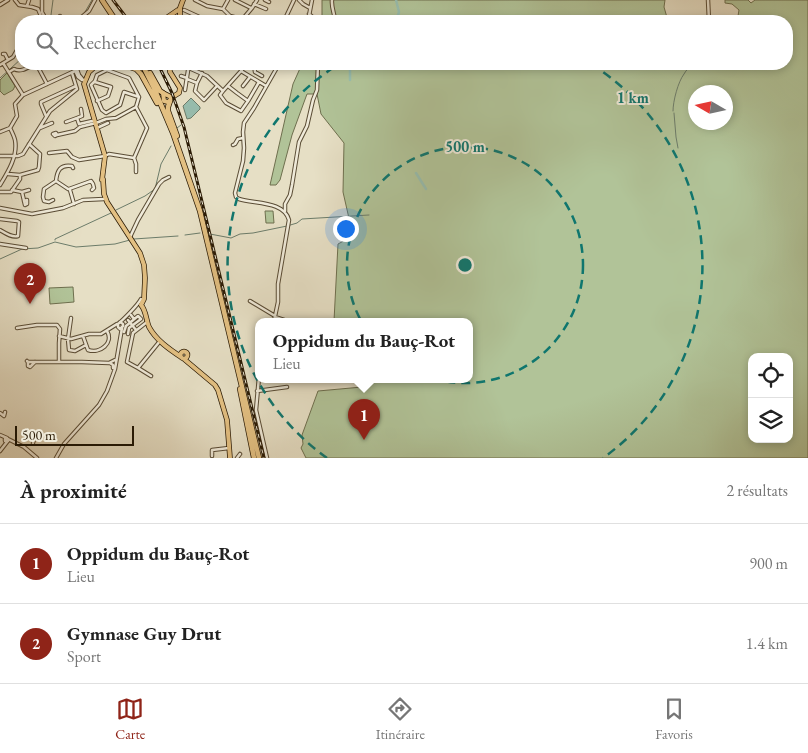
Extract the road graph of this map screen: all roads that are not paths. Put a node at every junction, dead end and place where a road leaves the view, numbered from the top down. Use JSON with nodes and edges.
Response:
{"nodes":[{"id":1,"x":8,"y":0,"type":"edge"},
{"id":2,"x":15,"y":0,"type":"edge"},
{"id":3,"x":29,"y":0,"type":"edge"},
{"id":4,"x":42,"y":0,"type":"edge"},
{"id":5,"x":95,"y":0,"type":"edge"},
{"id":6,"x":104,"y":0,"type":"edge"},
{"id":7,"x":182,"y":0,"type":"edge"},
{"id":8,"x":195,"y":0,"type":"edge"},
{"id":9,"x":228,"y":0,"type":"edge"},
{"id":10,"x":234,"y":0,"type":"edge"},
{"id":11,"x":257,"y":0,"type":"edge"},
{"id":12,"x":265,"y":0,"type":"edge"},
{"id":13,"x":294,"y":0,"type":"edge"},
{"id":14,"x":299,"y":0,"type":"edge"},
{"id":15,"x":312,"y":0,"type":"edge"},
{"id":16,"x":332,"y":0,"type":"edge"},
{"id":17,"x":708,"y":0,"type":"edge"},
{"id":18,"x":269,"y":2,"type":"dead end"},
{"id":19,"x":254,"y":4,"type":"junction"},
{"id":20,"x":0,"y":5,"type":"edge"},
{"id":21,"x":27,"y":6,"type":"junction"},
{"id":22,"x":252,"y":8,"type":"junction"},
{"id":23,"x":310,"y":8,"type":"junction"},
{"id":24,"x":266,"y":9,"type":"dead end"},
{"id":25,"x":179,"y":10,"type":"junction"},
{"id":26,"x":223,"y":10,"type":"junction"},
{"id":27,"x":309,"y":14,"type":"edge"},
{"id":28,"x":42,"y":15,"type":"edge"},
{"id":29,"x":43,"y":15,"type":"edge"},
{"id":30,"x":84,"y":15,"type":"edge"},
{"id":31,"x":113,"y":15,"type":"edge"},
{"id":32,"x":113,"y":15,"type":"edge"},
{"id":33,"x":170,"y":15,"type":"edge"},
{"id":34,"x":179,"y":15,"type":"edge"},
{"id":35,"x":192,"y":15,"type":"edge"},
{"id":36,"x":229,"y":15,"type":"edge"},
{"id":37,"x":246,"y":15,"type":"edge"},
{"id":38,"x":288,"y":15,"type":"edge"},
{"id":39,"x":333,"y":15,"type":"edge"},
{"id":40,"x":709,"y":15,"type":"edge"},
{"id":41,"x":15,"y":53,"type":"edge"},
{"id":42,"x":2,"y":54,"type":"dead end"},
{"id":43,"x":8,"y":60,"type":"junction"},
{"id":44,"x":1,"y":64,"type":"edge"},
{"id":45,"x":15,"y":70,"type":"edge"},
{"id":46,"x":40,"y":70,"type":"edge"},
{"id":47,"x":91,"y":70,"type":"edge"},
{"id":48,"x":137,"y":70,"type":"edge"},
{"id":49,"x":144,"y":70,"type":"edge"},
{"id":50,"x":145,"y":70,"type":"edge"},
{"id":51,"x":146,"y":70,"type":"edge"},
{"id":52,"x":170,"y":70,"type":"edge"},
{"id":53,"x":188,"y":70,"type":"edge"},
{"id":54,"x":196,"y":70,"type":"edge"},
{"id":55,"x":255,"y":70,"type":"edge"},
{"id":56,"x":275,"y":70,"type":"edge"},
{"id":57,"x":318,"y":70,"type":"edge"},
{"id":58,"x":8,"y":71,"type":"junction"},
{"id":59,"x":75,"y":71,"type":"junction"},
{"id":60,"x":241,"y":71,"type":"joint"},
{"id":61,"x":202,"y":73,"type":"junction"},
{"id":62,"x":180,"y":76,"type":"dead end"},
{"id":63,"x":262,"y":76,"type":"dead end"},
{"id":64,"x":250,"y":77,"type":"junction"},
{"id":65,"x":187,"y":78,"type":"junction"},
{"id":66,"x":82,"y":79,"type":"junction"},
{"id":67,"x":242,"y":81,"type":"dead end"},
{"id":68,"x":95,"y":82,"type":"junction"},
{"id":69,"x":258,"y":82,"type":"junction"},
{"id":70,"x":197,"y":83,"type":"junction"},
{"id":71,"x":47,"y":84,"type":"junction"},
{"id":72,"x":76,"y":86,"type":"junction"},
{"id":73,"x":217,"y":86,"type":"junction"},
{"id":74,"x":228,"y":86,"type":"junction"},
{"id":75,"x":266,"y":86,"type":"junction"},
{"id":76,"x":182,"y":89,"type":"junction"},
{"id":77,"x":223,"y":91,"type":"junction"},
{"id":78,"x":163,"y":93,"type":"junction"},
{"id":79,"x":23,"y":95,"type":"junction"},
{"id":80,"x":139,"y":97,"type":"junction"},
{"id":81,"x":172,"y":98,"type":"junction"},
{"id":82,"x":248,"y":100,"type":"junction"},
{"id":83,"x":97,"y":102,"type":"junction"},
{"id":84,"x":159,"y":105,"type":"junction"},
{"id":85,"x":136,"y":107,"type":"junction"},
{"id":86,"x":81,"y":110,"type":"dead end"},
{"id":87,"x":107,"y":112,"type":"junction"},
{"id":88,"x":46,"y":116,"type":"junction"},
{"id":89,"x":78,"y":118,"type":"junction"},
{"id":90,"x":110,"y":118,"type":"junction"},
{"id":91,"x":66,"y":122,"type":"dead end"},
{"id":92,"x":52,"y":123,"type":"dead end"},
{"id":93,"x":108,"y":123,"type":"dead end"},
{"id":94,"x":95,"y":124,"type":"junction"},
{"id":95,"x":80,"y":125,"type":"junction"},
{"id":96,"x":10,"y":128,"type":"junction"},
{"id":97,"x":39,"y":129,"type":"junction"},
{"id":98,"x":0,"y":132,"type":"edge"},
{"id":99,"x":54,"y":136,"type":"dead end"},
{"id":100,"x":243,"y":138,"type":"junction"},
{"id":101,"x":29,"y":144,"type":"junction"},
{"id":102,"x":232,"y":145,"type":"dead end"},
{"id":103,"x":48,"y":153,"type":"dead end"},
{"id":104,"x":106,"y":155,"type":"junction"},
{"id":105,"x":0,"y":156,"type":"edge"},
{"id":106,"x":14,"y":156,"type":"junction"},
{"id":107,"x":134,"y":158,"type":"junction"},
{"id":108,"x":74,"y":168,"type":"dead end"},
{"id":109,"x":136,"y":172,"type":"dead end"},
{"id":110,"x":8,"y":174,"type":"junction"},
{"id":111,"x":20,"y":174,"type":"junction"},
{"id":112,"x":169,"y":177,"type":"dead end"},
{"id":113,"x":56,"y":182,"type":"junction"},
{"id":114,"x":0,"y":184,"type":"edge"},
{"id":115,"x":12,"y":190,"type":"junction"},
{"id":116,"x":29,"y":190,"type":"dead end"},
{"id":117,"x":69,"y":190,"type":"junction"},
{"id":118,"x":92,"y":190,"type":"dead end"},
{"id":119,"x":193,"y":191,"type":"junction"},
{"id":120,"x":0,"y":192,"type":"edge"},
{"id":121,"x":22,"y":192,"type":"junction"},
{"id":122,"x":105,"y":198,"type":"junction"},
{"id":123,"x":53,"y":200,"type":"dead end"},
{"id":124,"x":24,"y":201,"type":"dead end"},
{"id":125,"x":73,"y":204,"type":"junction"},
{"id":126,"x":0,"y":208,"type":"edge"},
{"id":127,"x":285,"y":211,"type":"junction"},
{"id":128,"x":0,"y":219,"type":"edge"},
{"id":129,"x":0,"y":230,"type":"edge"},
{"id":130,"x":131,"y":238,"type":"junction"},
{"id":131,"x":0,"y":244,"type":"edge"},
{"id":132,"x":26,"y":248,"type":"dead end"},
{"id":133,"x":145,"y":278,"type":"junction"},
{"id":134,"x":250,"y":301,"type":"dead end"},
{"id":135,"x":139,"y":305,"type":"junction"},
{"id":136,"x":131,"y":313,"type":"junction"},
{"id":137,"x":71,"y":318,"type":"dead end"},
{"id":138,"x":275,"y":318,"type":"edge"},
{"id":139,"x":134,"y":319,"type":"junction"},
{"id":140,"x":129,"y":322,"type":"junction"},
{"id":141,"x":147,"y":322,"type":"junction"},
{"id":142,"x":120,"y":326,"type":"junction"},
{"id":143,"x":133,"y":326,"type":"junction"},
{"id":144,"x":17,"y":328,"type":"dead end"},
{"id":145,"x":136,"y":330,"type":"junction"},
{"id":146,"x":107,"y":331,"type":"junction"},
{"id":147,"x":124,"y":332,"type":"dead end"},
{"id":148,"x":128,"y":334,"type":"dead end"},
{"id":149,"x":83,"y":336,"type":"junction"},
{"id":150,"x":59,"y":338,"type":"junction"},
{"id":151,"x":68,"y":338,"type":"junction"},
{"id":152,"x":160,"y":341,"type":"junction"},
{"id":153,"x":86,"y":345,"type":"junction"},
{"id":154,"x":28,"y":362,"type":"dead end"},
{"id":155,"x":112,"y":362,"type":"junction"},
{"id":156,"x":59,"y":363,"type":"junction"},
{"id":157,"x":138,"y":368,"type":"junction"},
{"id":158,"x":114,"y":369,"type":"junction"},
{"id":159,"x":151,"y":376,"type":"dead end"},
{"id":160,"x":258,"y":383,"type":"edge"},
{"id":161,"x":287,"y":387,"type":"dead end"},
{"id":162,"x":257,"y":390,"type":"junction"},
{"id":163,"x":5,"y":412,"type":"dead end"},
{"id":164,"x":0,"y":413,"type":"edge"},
{"id":165,"x":35,"y":435,"type":"dead end"},
{"id":166,"x":6,"y":440,"type":"edge"},
{"id":167,"x":40,"y":442,"type":"dead end"},
{"id":168,"x":229,"y":448,"type":"junction"},
{"id":169,"x":0,"y":451,"type":"edge"},
{"id":170,"x":240,"y":454,"type":"dead end"},
{"id":171,"x":212,"y":456,"type":"dead end"},
{"id":172,"x":37,"y":458,"type":"edge"},
{"id":173,"x":57,"y":458,"type":"edge"},
{"id":174,"x":230,"y":458,"type":"edge"},
{"id":175,"x":237,"y":458,"type":"edge"},
{"id":176,"x":258,"y":458,"type":"edge"},
{"id":177,"x":267,"y":458,"type":"edge"}],
"edges":[{"from":1,"to":20,"type":"street"},
{"from":2,"to":21,"type":"street"},
{"from":3,"to":21,"type":"street"},
{"from":4,"to":29,"type":"street"},
{"from":5,"to":30,"type":"street"},
{"from":6,"to":31,"type":"highway"},
{"from":6,"to":32,"type":"highway"},
{"from":7,"to":25,"type":"main road"},
{"from":8,"to":26,"type":"street"},
{"from":9,"to":26,"type":"street"},
{"from":10,"to":22,"type":"street"},
{"from":11,"to":19,"type":"street"},
{"from":12,"to":18,"type":"street"},
{"from":13,"to":38,"type":"street"},
{"from":14,"to":23,"type":"street"},
{"from":15,"to":23,"type":"street"},
{"from":16,"to":39,"type":"street"},
{"from":17,"to":40,"type":"street"},
{"from":19,"to":22,"type":"street"},
{"from":19,"to":24,"type":"street"},
{"from":21,"to":28,"type":"street"},
{"from":22,"to":37,"type":"street"},
{"from":23,"to":27,"type":"street"},
{"from":25,"to":33,"type":"main road"},
{"from":25,"to":34,"type":"main road"},
{"from":25,"to":35,"type":"street"},
{"from":26,"to":36,"type":"street"},
{"from":41,"to":43,"type":"street"},
{"from":42,"to":43,"type":"street"},
{"from":43,"to":44,"type":"street"},
{"from":44,"to":58,"type":"street"},
{"from":45,"to":58,"type":"street"},
{"from":46,"to":71,"type":"street"},
{"from":47,"to":66,"type":"main road"},
{"from":48,"to":84,"type":"highway"},
{"from":49,"to":84,"type":"highway"},
{"from":50,"to":119,"type":"highway"},
{"from":51,"to":78,"type":"highway"},
{"from":52,"to":76,"type":"main road"},
{"from":53,"to":65,"type":"street"},
{"from":54,"to":61,"type":"street"},
{"from":55,"to":63,"type":"street"},
{"from":56,"to":75,"type":"street"},
{"from":57,"to":127,"type":"street"},
{"from":58,"to":79,"type":"street"},
{"from":59,"to":66,"type":"street"},
{"from":59,"to":66,"type":"street"},
{"from":59,"to":71,"type":"street"},
{"from":59,"to":72,"type":"street"},
{"from":60,"to":64,"type":"street"},
{"from":60,"to":74,"type":"street"},
{"from":61,"to":70,"type":"street"},
{"from":61,"to":73,"type":"street"},
{"from":62,"to":65,"type":"street"},
{"from":64,"to":67,"type":"street"},
{"from":64,"to":69,"type":"street"},
{"from":65,"to":70,"type":"street"},
{"from":65,"to":76,"type":"street"},
{"from":66,"to":94,"type":"main road"},
{"from":68,"to":80,"type":"street"},
{"from":68,"to":83,"type":"street"},
{"from":68,"to":83,"type":"street"},
{"from":69,"to":75,"type":"street"},
{"from":69,"to":82,"type":"street"},
{"from":70,"to":73,"type":"street"},
{"from":71,"to":79,"type":"street"},
{"from":72,"to":88,"type":"street"},
{"from":72,"to":88,"type":"street"},
{"from":73,"to":77,"type":"street"},
{"from":74,"to":77,"type":"street"},
{"from":74,"to":82,"type":"street"},
{"from":75,"to":100,"type":"street"},
{"from":76,"to":81,"type":"main road"},
{"from":77,"to":82,"type":"street"},
{"from":78,"to":81,"type":"main road"},
{"from":78,"to":81,"type":"main road"},
{"from":79,"to":96,"type":"street"},
{"from":80,"to":85,"type":"street"},
{"from":80,"to":87,"type":"street"},
{"from":81,"to":119,"type":"highway"},
{"from":83,"to":87,"type":"street"},
{"from":84,"to":176,"type":"highway"},
{"from":85,"to":90,"type":"street"},
{"from":85,"to":107,"type":"street"},
{"from":86,"to":89,"type":"street"},
{"from":87,"to":90,"type":"street"},
{"from":88,"to":97,"type":"street"},
{"from":89,"to":91,"type":"street"},
{"from":89,"to":95,"type":"street"},
{"from":90,"to":94,"type":"street"},
{"from":92,"to":97,"type":"street"},
{"from":93,"to":94,"type":"street"},
{"from":94,"to":95,"type":"street"},
{"from":94,"to":104,"type":"main road"},
{"from":95,"to":99,"type":"street"},
{"from":96,"to":98,"type":"street"},
{"from":96,"to":106,"type":"street"},
{"from":97,"to":101,"type":"street"},
{"from":100,"to":102,"type":"street"},
{"from":100,"to":127,"type":"street"},
{"from":101,"to":106,"type":"street"},
{"from":101,"to":111,"type":"street"},
{"from":103,"to":104,"type":"street"},
{"from":104,"to":107,"type":"street"},
{"from":104,"to":122,"type":"main road"},
{"from":105,"to":106,"type":"street"},
{"from":106,"to":110,"type":"street"},
{"from":107,"to":109,"type":"street"},
{"from":108,"to":113,"type":"street"},
{"from":110,"to":111,"type":"street"},
{"from":110,"to":114,"type":"street"},
{"from":111,"to":115,"type":"street"},
{"from":112,"to":130,"type":"street"},
{"from":113,"to":117,"type":"street"},
{"from":113,"to":123,"type":"street"},
{"from":115,"to":120,"type":"street"},
{"from":115,"to":121,"type":"street"},
{"from":116,"to":121,"type":"street"},
{"from":117,"to":118,"type":"street"},
{"from":117,"to":125,"type":"street"},
{"from":119,"to":176,"type":"highway"},
{"from":121,"to":124,"type":"street"},
{"from":122,"to":125,"type":"street"},
{"from":122,"to":130,"type":"main road"},
{"from":125,"to":126,"type":"street"},
{"from":127,"to":138,"type":"street"},
{"from":128,"to":129,"type":"street"},
{"from":130,"to":133,"type":"main road"},
{"from":131,"to":132,"type":"street"},
{"from":133,"to":135,"type":"main road"},
{"from":133,"to":135,"type":"main road"},
{"from":134,"to":138,"type":"street"},
{"from":135,"to":136,"type":"street"},
{"from":135,"to":141,"type":"main road"},
{"from":136,"to":139,"type":"street"},
{"from":136,"to":142,"type":"street"},
{"from":137,"to":151,"type":"street"},
{"from":139,"to":140,"type":"street"},
{"from":139,"to":143,"type":"street"},
{"from":140,"to":143,"type":"street"},
{"from":140,"to":147,"type":"street"},
{"from":141,"to":145,"type":"street"},
{"from":141,"to":152,"type":"main road"},
{"from":142,"to":146,"type":"street"},
{"from":142,"to":155,"type":"street"},
{"from":142,"to":158,"type":"street"},
{"from":143,"to":145,"type":"street"},
{"from":143,"to":148,"type":"street"},
{"from":144,"to":150,"type":"street"},
{"from":145,"to":157,"type":"street"},
{"from":146,"to":149,"type":"street"},
{"from":146,"to":153,"type":"street"},
{"from":149,"to":151,"type":"street"},
{"from":149,"to":153,"type":"street"},
{"from":150,"to":151,"type":"street"},
{"from":150,"to":156,"type":"street"},
{"from":151,"to":153,"type":"street"},
{"from":152,"to":157,"type":"street"},
{"from":152,"to":168,"type":"main road"},
{"from":154,"to":156,"type":"street"},
{"from":155,"to":156,"type":"street"},
{"from":155,"to":158,"type":"street"},
{"from":157,"to":159,"type":"street"},
{"from":158,"to":173,"type":"street"},
{"from":160,"to":162,"type":"street"},
{"from":161,"to":162,"type":"street"},
{"from":162,"to":177,"type":"street"},
{"from":163,"to":164,"type":"street"},
{"from":165,"to":167,"type":"street"},
{"from":166,"to":169,"type":"street"},
{"from":166,"to":172,"type":"street"},
{"from":168,"to":171,"type":"street"},
{"from":168,"to":174,"type":"main road"},
{"from":170,"to":175,"type":"street"}]}
